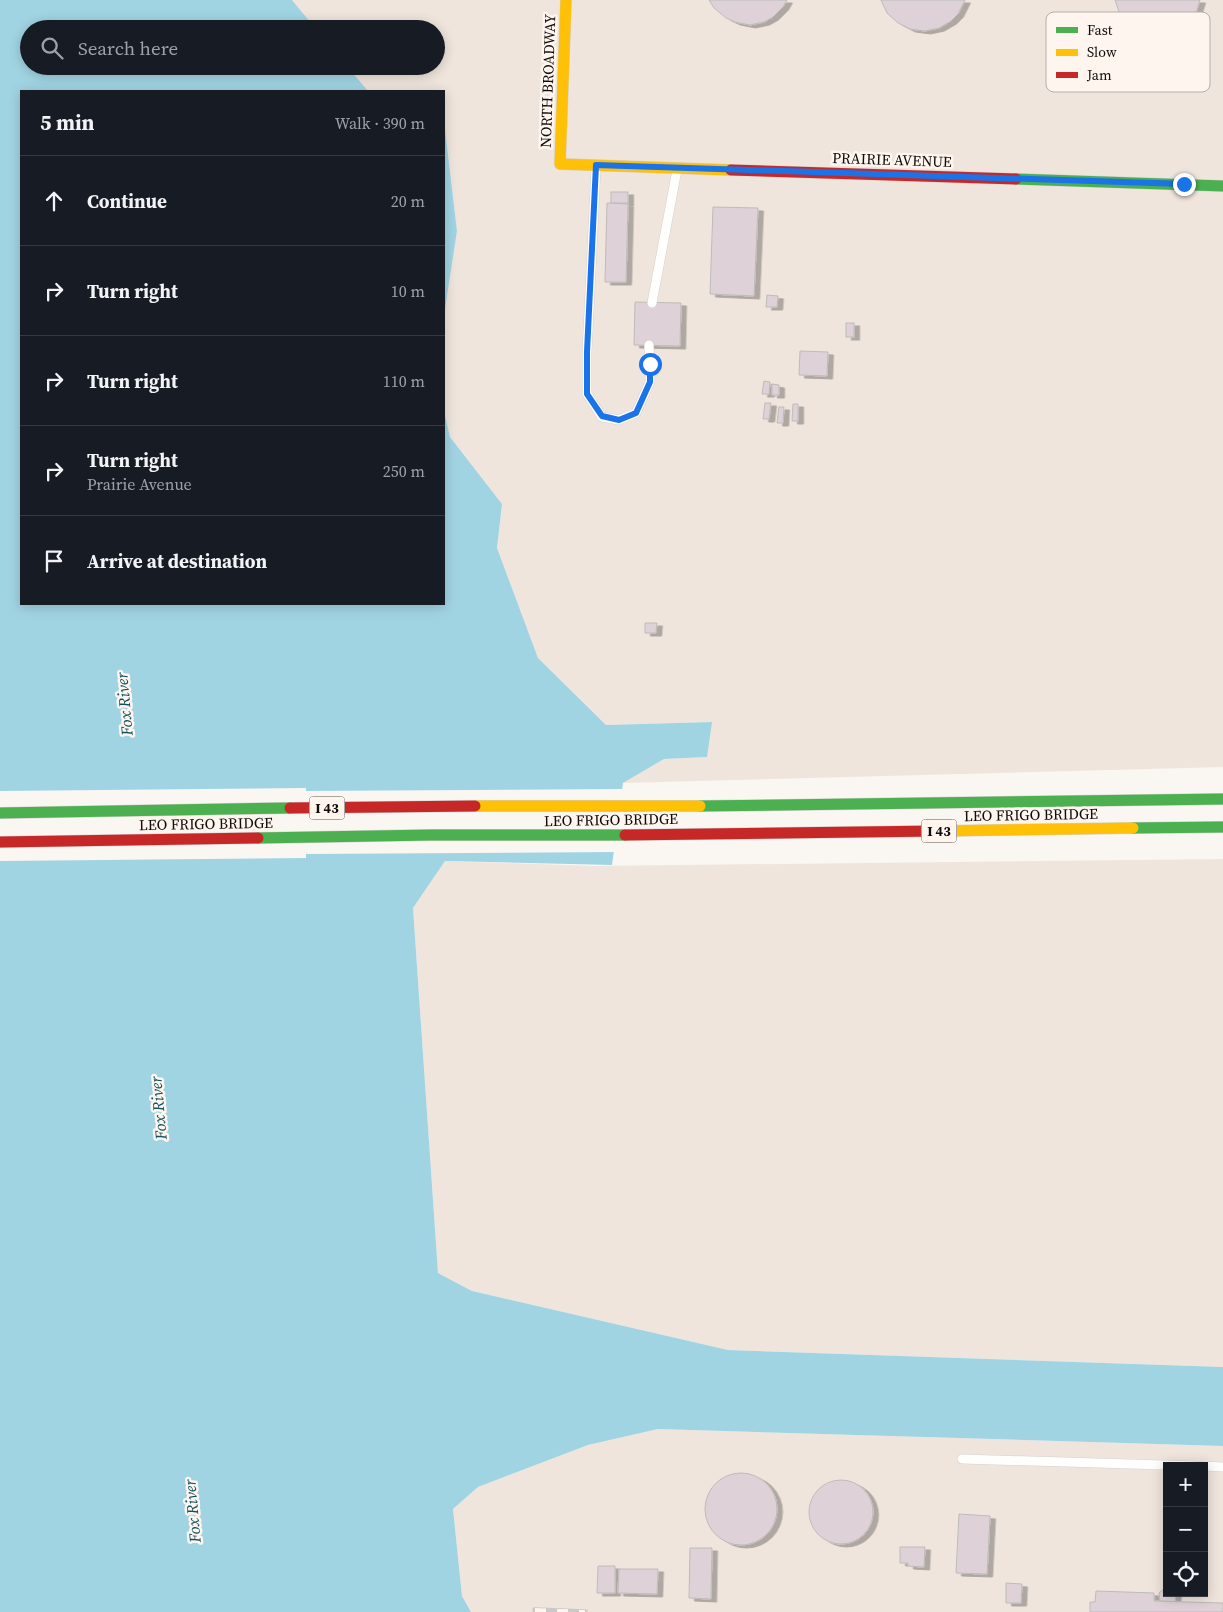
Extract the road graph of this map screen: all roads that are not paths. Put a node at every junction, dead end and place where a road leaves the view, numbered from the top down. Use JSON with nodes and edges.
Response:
{"nodes":[{"id":1,"x":566,"y":0,"type":"edge"},
{"id":2,"x":560,"y":164,"type":"joint"},
{"id":3,"x":596,"y":165,"type":"junction"},
{"id":4,"x":678,"y":168,"type":"junction"},
{"id":5,"x":1223,"y":186,"type":"edge"},
{"id":6,"x":652,"y":303,"type":"dead end"},
{"id":7,"x":649,"y":345,"type":"dead end"},
{"id":8,"x":1223,"y":799,"type":"edge"},
{"id":9,"x":0,"y":813,"type":"edge"},
{"id":10,"x":1223,"y":827,"type":"edge"},
{"id":11,"x":0,"y":842,"type":"edge"},
{"id":12,"x":962,"y":1459,"type":"dead end"},
{"id":13,"x":1163,"y":1465,"type":"edge"},
{"id":14,"x":1208,"y":1466,"type":"edge"},
{"id":15,"x":1223,"y":1466,"type":"edge"}],
"edges":[{"from":1,"to":2,"type":"main road","name":"NORTH BROADWAY"},
{"from":2,"to":3,"type":"main road","name":"PRAIRIE AVENUE"},
{"from":3,"to":4,"type":"main road","name":"PRAIRIE AVENUE"},
{"from":3,"to":7,"type":"lane"},
{"from":4,"to":5,"type":"main road","name":"PRAIRIE AVENUE"},
{"from":4,"to":6,"type":"lane"},
{"from":8,"to":9,"type":"main road","number":"I 43"},
{"from":10,"to":11,"type":"main road","name":"LEO FRIGO BRIDGE","number":"I 43"},
{"from":12,"to":13,"type":"lane"},
{"from":14,"to":15,"type":"lane"}]}
